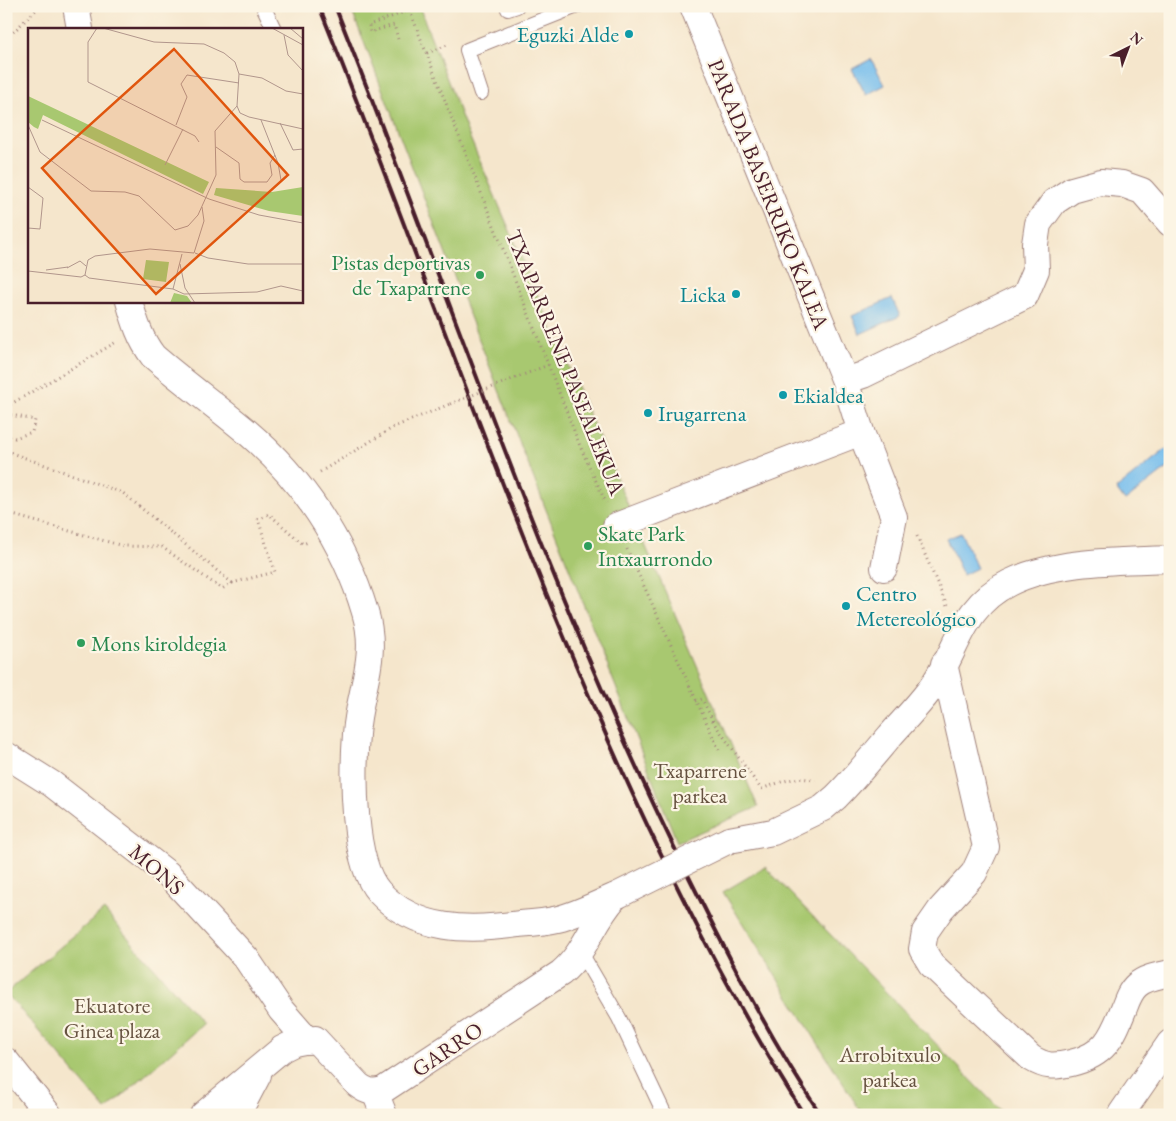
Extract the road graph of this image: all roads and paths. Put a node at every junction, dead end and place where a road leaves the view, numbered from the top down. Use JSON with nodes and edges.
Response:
{"nodes":[{"id":1,"x":40,"y":6,"type":"edge"},
{"id":2,"x":76,"y":6,"type":"edge"},
{"id":3,"x":263,"y":6,"type":"edge"},
{"id":4,"x":577,"y":6,"type":"edge"},
{"id":5,"x":693,"y":6,"type":"edge"},
{"id":6,"x":409,"y":8,"type":"edge"},
{"id":7,"x":80,"y":28,"type":"edge"},
{"id":8,"x":274,"y":28,"type":"edge"},
{"id":9,"x":6,"y":39,"type":"edge"},
{"id":10,"x":398,"y":39,"type":"dead end"},
{"id":11,"x":481,"y":92,"type":"dead end"},
{"id":12,"x":1170,"y":223,"type":"edge"},
{"id":13,"x":129,"y":302,"type":"edge"},
{"id":14,"x":137,"y":330,"type":"junction"},
{"id":15,"x":548,"y":365,"type":"junction"},
{"id":16,"x":845,"y":381,"type":"junction"},
{"id":17,"x":6,"y":407,"type":"edge"},
{"id":18,"x":6,"y":414,"type":"edge"},
{"id":19,"x":861,"y":432,"type":"junction"},
{"id":20,"x":6,"y":436,"type":"edge"},
{"id":21,"x":6,"y":451,"type":"edge"},
{"id":22,"x":299,"y":485,"type":"junction"},
{"id":23,"x":6,"y":513,"type":"edge"},
{"id":24,"x":616,"y":526,"type":"junction"},
{"id":25,"x":916,"y":534,"type":"dead end"},
{"id":26,"x":313,"y":540,"type":"dead end"},
{"id":27,"x":1170,"y":559,"type":"edge"},
{"id":28,"x":884,"y":568,"type":"dead end"},
{"id":29,"x":232,"y":583,"type":"junction"},
{"id":30,"x":960,"y":634,"type":"junction"},
{"id":31,"x":944,"y":664,"type":"junction"},
{"id":32,"x":696,"y":700,"type":"junction"},
{"id":33,"x":720,"y":752,"type":"dead end"},
{"id":34,"x":6,"y":755,"type":"edge"},
{"id":35,"x":836,"y":797,"type":"junction"},
{"id":36,"x":616,"y":896,"type":"junction"},
{"id":37,"x":559,"y":919,"type":"junction"},
{"id":38,"x":582,"y":949,"type":"junction"},
{"id":39,"x":1170,"y":973,"type":"edge"},
{"id":40,"x":282,"y":1010,"type":"junction"},
{"id":41,"x":308,"y":1040,"type":"junction"},
{"id":42,"x":1170,"y":1042,"type":"edge"},
{"id":43,"x":273,"y":1056,"type":"junction"},
{"id":44,"x":6,"y":1061,"type":"edge"},
{"id":45,"x":380,"y":1104,"type":"edge"},
{"id":46,"x":1121,"y":1114,"type":"edge"},
{"id":47,"x":49,"y":1115,"type":"edge"},
{"id":48,"x":203,"y":1115,"type":"edge"},
{"id":49,"x":237,"y":1115,"type":"edge"},
{"id":50,"x":665,"y":1115,"type":"edge"}],
"edges":[{"from":1,"to":9,"type":"path"},
{"from":2,"to":7,"type":"street"},
{"from":3,"to":8,"type":"lane"},
{"from":4,"to":11,"type":"lane"},
{"from":5,"to":16,"type":"street","name":"PARADA BASERRIKO KALEA"},
{"from":6,"to":10,"type":"path"},
{"from":6,"to":15,"type":"path","name":"TXAPARRENE PASEALEKUA"},
{"from":12,"to":16,"type":"street"},
{"from":13,"to":14,"type":"street"},
{"from":14,"to":17,"type":"path"},
{"from":14,"to":22,"type":"street"},
{"from":15,"to":22,"type":"path","bridge":true},
{"from":15,"to":24,"type":"path","name":"TXAPARRENE PASEALEKUA"},
{"from":16,"to":19,"type":"street","name":"PARADA BASERRIKO KALEA"},
{"from":18,"to":20,"type":"path"},
{"from":19,"to":24,"type":"street"},
{"from":19,"to":28,"type":"street","name":"PARADA BASERRIKO KALEA"},
{"from":21,"to":29,"type":"path"},
{"from":22,"to":37,"type":"street"},
{"from":23,"to":29,"type":"path"},
{"from":24,"to":32,"type":"path","name":"TXAPARRENE PASEALEKUA"},
{"from":25,"to":30,"type":"path"},
{"from":26,"to":29,"type":"path"},
{"from":27,"to":30,"type":"street"},
{"from":30,"to":31,"type":"street"},
{"from":31,"to":35,"type":"street"},
{"from":31,"to":39,"type":"street"},
{"from":32,"to":33,"type":"path","name":"TXAPARRENE PASEALEKUA"},
{"from":32,"to":35,"type":"path"},
{"from":34,"to":40,"type":"street","name":"MONS"},
{"from":35,"to":36,"type":"street","bridge":true},
{"from":36,"to":37,"type":"street"},
{"from":36,"to":38,"type":"street","name":"GARRO"},
{"from":37,"to":38,"type":"street"},
{"from":38,"to":45,"type":"street","name":"GARRO"},
{"from":38,"to":50,"type":"lane"},
{"from":40,"to":41,"type":"street","name":"MONS"},
{"from":40,"to":43,"type":"street"},
{"from":41,"to":43,"type":"street"},
{"from":41,"to":45,"type":"street","name":"GARRO"},
{"from":42,"to":46,"type":"street"},
{"from":43,"to":48,"type":"street"},
{"from":43,"to":49,"type":"street"},
{"from":44,"to":47,"type":"street"}]}
